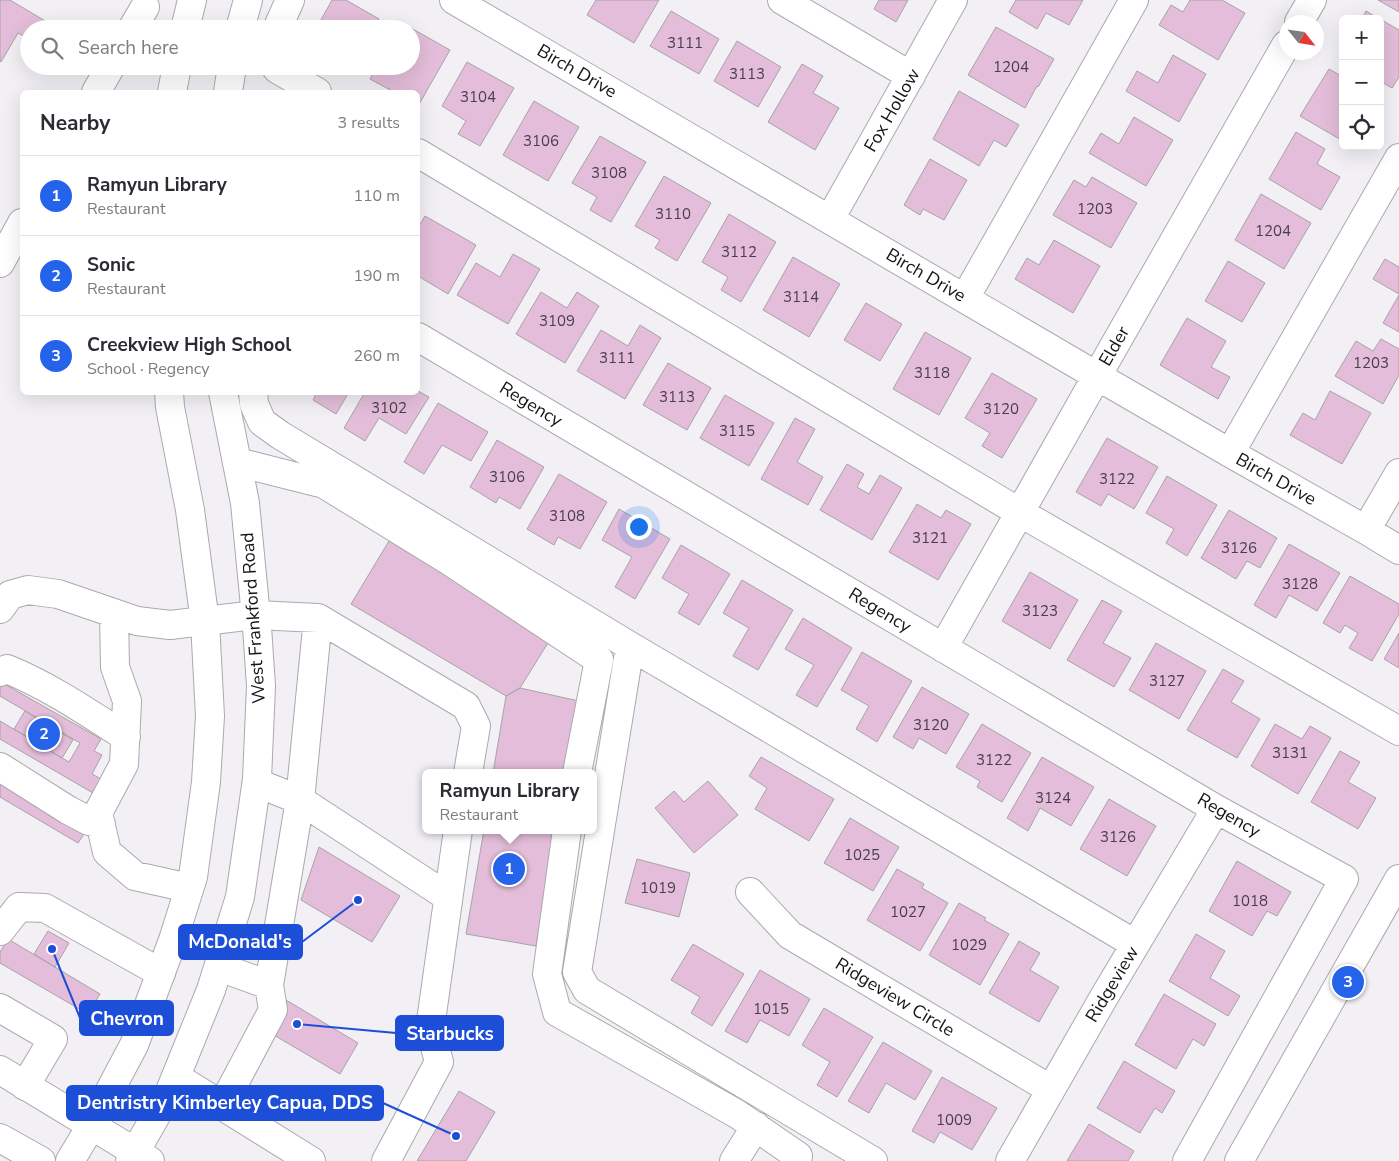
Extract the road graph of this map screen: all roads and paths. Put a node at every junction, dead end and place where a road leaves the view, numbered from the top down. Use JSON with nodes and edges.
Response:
{"nodes":[{"id":1,"x":192,"y":0,"type":"edge"},
{"id":2,"x":248,"y":0,"type":"edge"},
{"id":3,"x":290,"y":0,"type":"edge"},
{"id":4,"x":454,"y":0,"type":"edge"},
{"id":5,"x":782,"y":0,"type":"edge"},
{"id":6,"x":953,"y":0,"type":"edge"},
{"id":7,"x":1134,"y":0,"type":"edge"},
{"id":8,"x":1312,"y":0,"type":"edge"},
{"id":9,"x":1304,"y":15,"type":"edge"},
{"id":10,"x":188,"y":20,"type":"edge"},
{"id":11,"x":242,"y":20,"type":"edge"},
{"id":12,"x":281,"y":20,"type":"edge"},
{"id":13,"x":1279,"y":57,"type":"edge"},
{"id":14,"x":106,"y":75,"type":"edge"},
{"id":15,"x":175,"y":75,"type":"edge"},
{"id":16,"x":231,"y":75,"type":"edge"},
{"id":17,"x":288,"y":75,"type":"edge"},
{"id":18,"x":911,"y":76,"type":"junction"},
{"id":19,"x":97,"y":90,"type":"edge"},
{"id":20,"x":172,"y":90,"type":"edge"},
{"id":21,"x":228,"y":90,"type":"edge"},
{"id":22,"x":314,"y":90,"type":"edge"},
{"id":23,"x":420,"y":154,"type":"edge"},
{"id":24,"x":1399,"y":158,"type":"edge"},
{"id":25,"x":830,"y":219,"type":"junction"},
{"id":26,"x":20,"y":227,"type":"edge"},
{"id":27,"x":0,"y":263,"type":"edge"},
{"id":28,"x":965,"y":298,"type":"junction"},
{"id":29,"x":420,"y":338,"type":"edge"},
{"id":30,"x":1097,"y":376,"type":"junction"},
{"id":31,"x":169,"y":395,"type":"edge"},
{"id":32,"x":224,"y":395,"type":"edge"},
{"id":33,"x":253,"y":395,"type":"edge"},
{"id":34,"x":1230,"y":453,"type":"junction"},
{"id":35,"x":236,"y":462,"type":"junction"},
{"id":36,"x":1399,"y":472,"type":"edge"},
{"id":37,"x":1019,"y":512,"type":"junction"},
{"id":38,"x":1366,"y":530,"type":"junction"},
{"id":39,"x":1399,"y":550,"type":"edge"},
{"id":40,"x":0,"y":609,"type":"edge"},
{"id":41,"x":114,"y":612,"type":"junction"},
{"id":42,"x":256,"y":615,"type":"junction"},
{"id":43,"x":318,"y":618,"type":"junction"},
{"id":44,"x":205,"y":622,"type":"junction"},
{"id":45,"x":630,"y":646,"type":"junction"},
{"id":46,"x":943,"y":648,"type":"junction"},
{"id":47,"x":0,"y":672,"type":"edge"},
{"id":48,"x":1399,"y":731,"type":"edge"},
{"id":49,"x":126,"y":737,"type":"junction"},
{"id":50,"x":0,"y":767,"type":"edge"},
{"id":51,"x":469,"y":769,"type":"edge"},
{"id":52,"x":578,"y":769,"type":"edge"},
{"id":53,"x":257,"y":783,"type":"junction"},
{"id":54,"x":300,"y":800,"type":"junction"},
{"id":55,"x":1216,"y":809,"type":"junction"},
{"id":56,"x":101,"y":824,"type":"junction"},
{"id":57,"x":457,"y":834,"type":"edge"},
{"id":58,"x":566,"y":834,"type":"edge"},
{"id":59,"x":1399,"y":878,"type":"edge"},
{"id":60,"x":189,"y":888,"type":"junction"},
{"id":61,"x":750,"y":892,"type":"dead end"},
{"id":62,"x":448,"y":897,"type":"junction"},
{"id":63,"x":0,"y":930,"type":"edge"},
{"id":64,"x":1135,"y":944,"type":"junction"},
{"id":65,"x":219,"y":967,"type":"junction"},
{"id":66,"x":161,"y":973,"type":"junction"},
{"id":67,"x":269,"y":985,"type":"junction"},
{"id":68,"x":0,"y":1008,"type":"edge"},
{"id":69,"x":0,"y":1070,"type":"edge"},
{"id":70,"x":176,"y":1077,"type":"junction"},
{"id":71,"x":25,"y":1086,"type":"junction"},
{"id":72,"x":1050,"y":1089,"type":"junction"},
{"id":73,"x":222,"y":1106,"type":"junction"},
{"id":74,"x":90,"y":1126,"type":"junction"},
{"id":75,"x":756,"y":1126,"type":"junction"},
{"id":76,"x":0,"y":1138,"type":"edge"},
{"id":77,"x":840,"y":1153,"type":"edge"},
{"id":78,"x":139,"y":1158,"type":"edge"},
{"id":79,"x":41,"y":1161,"type":"edge"},
{"id":80,"x":70,"y":1161,"type":"edge"},
{"id":81,"x":311,"y":1161,"type":"edge"},
{"id":82,"x":386,"y":1161,"type":"edge"},
{"id":83,"x":734,"y":1161,"type":"edge"},
{"id":84,"x":795,"y":1161,"type":"edge"},
{"id":85,"x":873,"y":1161,"type":"edge"},
{"id":86,"x":1010,"y":1161,"type":"edge"},
{"id":87,"x":1187,"y":1161,"type":"edge"},
{"id":88,"x":1239,"y":1161,"type":"edge"}],
"edges":[{"from":1,"to":10,"type":"street"},
{"from":2,"to":11,"type":"street"},
{"from":3,"to":12,"type":"street"},
{"from":4,"to":25,"type":"street","name":"Birch Drive"},
{"from":5,"to":18,"type":"street"},
{"from":6,"to":18,"type":"street","name":"Fox Hollow"},
{"from":7,"to":28,"type":"street"},
{"from":8,"to":9,"type":"street"},
{"from":13,"to":30,"type":"street","name":"Elder"},
{"from":14,"to":19,"type":"street"},
{"from":15,"to":20,"type":"street"},
{"from":16,"to":21,"type":"street"},
{"from":17,"to":22,"type":"street"},
{"from":18,"to":25,"type":"street","name":"Fox Hollow"},
{"from":23,"to":37,"type":"street"},
{"from":24,"to":34,"type":"street"},
{"from":25,"to":28,"type":"street","name":"Birch Drive"},
{"from":26,"to":27,"type":"street"},
{"from":28,"to":30,"type":"street","name":"Birch Drive"},
{"from":29,"to":46,"type":"street","name":"Regency"},
{"from":30,"to":34,"type":"street","name":"Birch Drive"},
{"from":30,"to":37,"type":"street","name":"Elder"},
{"from":31,"to":44,"type":"street"},
{"from":32,"to":35,"type":"street","name":"West Frankford Road"},
{"from":33,"to":45,"type":"street"},
{"from":34,"to":38,"type":"street","name":"Birch Drive"},
{"from":35,"to":42,"type":"street","name":"West Frankford Road"},
{"from":35,"to":52,"type":"street"},
{"from":36,"to":38,"type":"street"},
{"from":37,"to":46,"type":"street","name":"Elder"},
{"from":37,"to":48,"type":"street"},
{"from":38,"to":39,"type":"street","name":"Birch Drive"},
{"from":40,"to":41,"type":"street"},
{"from":41,"to":44,"type":"street"},
{"from":41,"to":49,"type":"street"},
{"from":42,"to":43,"type":"street"},
{"from":42,"to":44,"type":"street"},
{"from":42,"to":53,"type":"street","name":"West Frankford Road"},
{"from":43,"to":51,"type":"street"},
{"from":43,"to":54,"type":"street"},
{"from":44,"to":60,"type":"street"},
{"from":45,"to":64,"type":"street"},
{"from":45,"to":77,"type":"street"},
{"from":46,"to":55,"type":"street","name":"Regency"},
{"from":47,"to":49,"type":"street"},
{"from":49,"to":56,"type":"street"},
{"from":50,"to":56,"type":"street"},
{"from":53,"to":54,"type":"street"},
{"from":53,"to":65,"type":"street","name":"West Frankford Road"},
{"from":54,"to":62,"type":"street"},
{"from":54,"to":67,"type":"street"},
{"from":55,"to":64,"type":"street","name":"Ridgeview"},
{"from":55,"to":87,"type":"street","name":"Regency"},
{"from":56,"to":60,"type":"street"},
{"from":57,"to":62,"type":"street"},
{"from":58,"to":75,"type":"street"},
{"from":59,"to":88,"type":"street"},
{"from":60,"to":66,"type":"street"},
{"from":61,"to":72,"type":"street","name":"Ridgeview Circle"},
{"from":62,"to":82,"type":"street"},
{"from":63,"to":66,"type":"street"},
{"from":64,"to":72,"type":"street","name":"Ridgeview"},
{"from":65,"to":67,"type":"street"},
{"from":65,"to":70,"type":"street","name":"West Frankford Road"},
{"from":66,"to":74,"type":"street"},
{"from":67,"to":73,"type":"street"},
{"from":68,"to":71,"type":"street"},
{"from":69,"to":71,"type":"street"},
{"from":70,"to":73,"type":"street"},
{"from":70,"to":78,"type":"street","name":"West Frankford Road"},
{"from":71,"to":74,"type":"street"},
{"from":72,"to":86,"type":"street","name":"Ridgeview"},
{"from":73,"to":81,"type":"street"},
{"from":74,"to":78,"type":"street"},
{"from":74,"to":80,"type":"street"},
{"from":75,"to":83,"type":"street"},
{"from":75,"to":84,"type":"street"},
{"from":76,"to":79,"type":"street"},
{"from":77,"to":85,"type":"street"}]}
